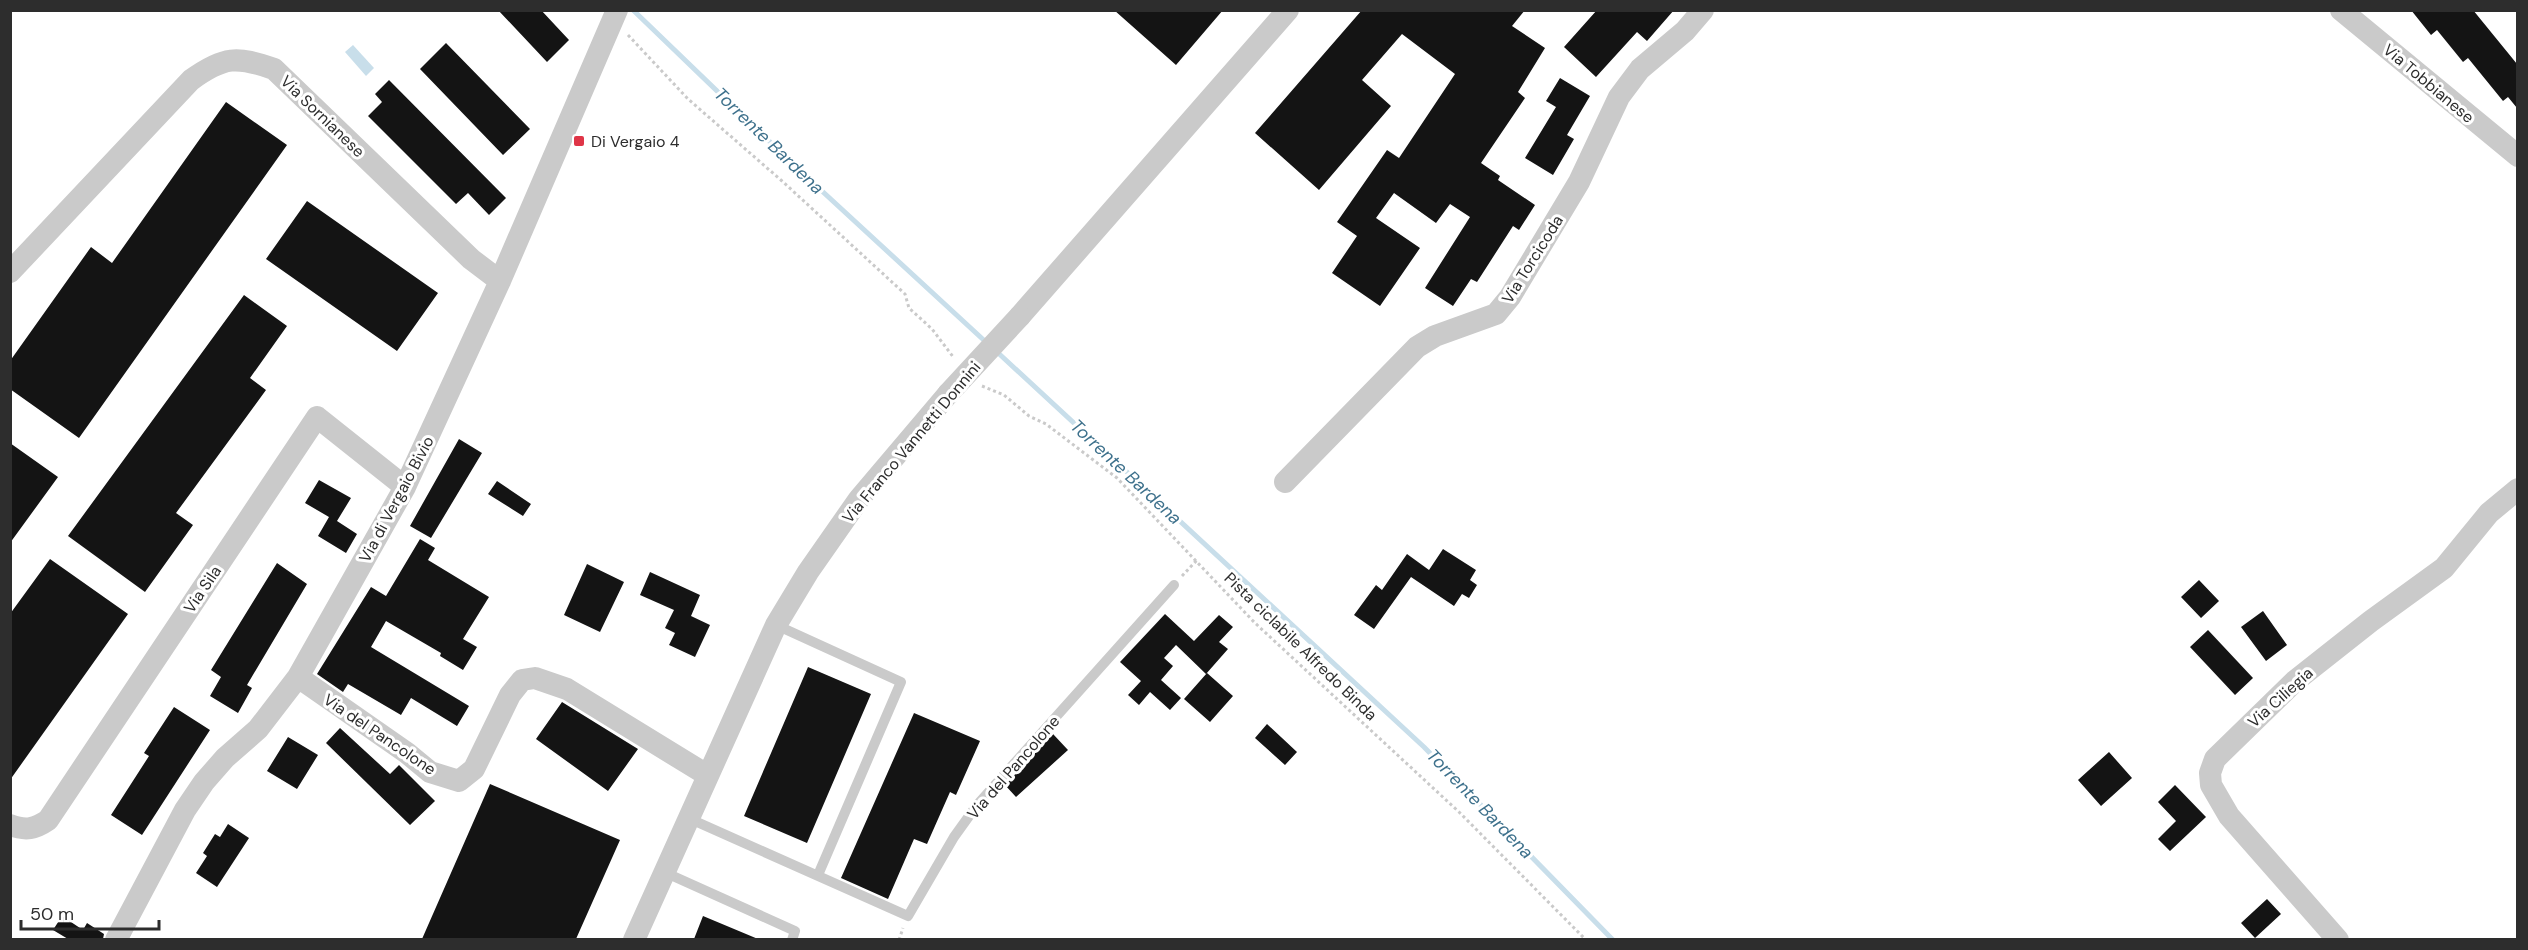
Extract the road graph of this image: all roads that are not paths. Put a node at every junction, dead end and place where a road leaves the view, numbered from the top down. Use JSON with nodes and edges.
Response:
{"nodes":[{"id":1,"x":1287,"y":10,"type":"edge"},
{"id":2,"x":1703,"y":10,"type":"edge"},
{"id":3,"x":2341,"y":10,"type":"edge"},
{"id":4,"x":615,"y":15,"type":"edge"},
{"id":5,"x":2517,"y":156,"type":"edge"},
{"id":6,"x":10,"y":272,"type":"edge"},
{"id":7,"x":500,"y":281,"type":"junction"},
{"id":8,"x":1285,"y":482,"type":"dead end"},
{"id":9,"x":405,"y":487,"type":"junction"},
{"id":10,"x":2517,"y":489,"type":"edge"},
{"id":11,"x":1174,"y":585,"type":"road end"},
{"id":12,"x":777,"y":625,"type":"junction"},
{"id":13,"x":297,"y":677,"type":"junction"},
{"id":14,"x":707,"y":775,"type":"junction"},
{"id":15,"x":688,"y":818,"type":"junction"},
{"id":16,"x":10,"y":825,"type":"edge"},
{"id":17,"x":664,"y":872,"type":"junction"},
{"id":18,"x":818,"y":875,"type":"junction"},
{"id":19,"x":116,"y":939,"type":"edge"},
{"id":20,"x":634,"y":939,"type":"edge"},
{"id":21,"x":792,"y":939,"type":"edge"},
{"id":22,"x":2338,"y":939,"type":"edge"}],
"edges":[{"from":1,"to":12,"type":"street","name":"Via Franco Vannetti Donnini","bridge":true},
{"from":2,"to":8,"type":"street","name":"Via Torcicoda"},
{"from":3,"to":5,"type":"street","name":"Via Tobbianese"},
{"from":4,"to":7,"type":"street","name":"Via di Vergaio Bivio"},
{"from":6,"to":7,"type":"street","name":"Via Sornianese"},
{"from":7,"to":9,"type":"street","name":"Via di Vergaio Bivio"},
{"from":9,"to":13,"type":"street","name":"Via di Vergaio Bivio"},
{"from":9,"to":16,"type":"street","name":"Via Sila"},
{"from":10,"to":22,"type":"street","name":"Via Ciliegia"},
{"from":11,"to":18,"type":"lane","name":"Via del Pancolone"},
{"from":12,"to":14,"type":"street","name":"Via Franco Vannetti Donnini"},
{"from":12,"to":18,"type":"lane"},
{"from":13,"to":14,"type":"street","name":"Via del Pancolone"},
{"from":13,"to":19,"type":"street","name":"Via di Vergaio Bivio"},
{"from":14,"to":15,"type":"street","name":"Via Franco Vannetti Donnini"},
{"from":15,"to":17,"type":"street","name":"Via Franco Vannetti Donnini"},
{"from":15,"to":18,"type":"lane","name":"Via del Pancolone"},
{"from":17,"to":20,"type":"street","name":"Via Franco Vannetti Donnini"},
{"from":17,"to":21,"type":"lane"}]}
